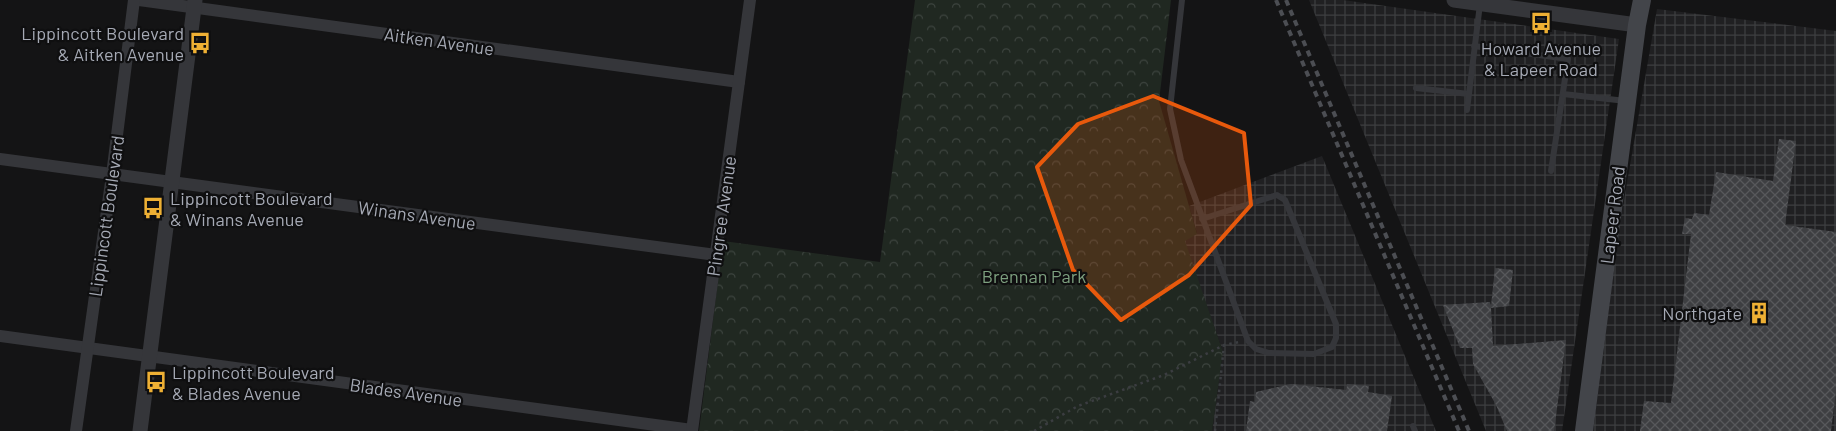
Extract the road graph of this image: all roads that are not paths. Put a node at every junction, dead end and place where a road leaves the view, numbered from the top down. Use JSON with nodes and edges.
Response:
{"nodes":[{"id":1,"x":134,"y":0,"type":"edge"},
{"id":2,"x":139,"y":0,"type":"edge"},
{"id":3,"x":750,"y":0,"type":"edge"},
{"id":4,"x":1182,"y":0,"type":"edge"},
{"id":5,"x":1454,"y":0,"type":"edge"},
{"id":6,"x":1642,"y":0,"type":"edge"},
{"id":7,"x":1481,"y":2,"type":"edge"},
{"id":8,"x":195,"y":4,"type":"edge"},
{"id":9,"x":1637,"y":25,"type":"junction"},
{"id":10,"x":1474,"y":46,"type":"junction"},
{"id":11,"x":740,"y":82,"type":"junction"},
{"id":12,"x":1416,"y":88,"type":"dead end"},
{"id":13,"x":1469,"y":94,"type":"junction"},
{"id":14,"x":1563,"y":94,"type":"junction"},
{"id":15,"x":1627,"y":101,"type":"junction"},
{"id":16,"x":1467,"y":110,"type":"dead end"},
{"id":17,"x":0,"y":158,"type":"edge"},
{"id":18,"x":1551,"y":171,"type":"dead end"},
{"id":19,"x":112,"y":175,"type":"junction"},
{"id":20,"x":172,"y":182,"type":"junction"},
{"id":21,"x":1202,"y":219,"type":"junction"},
{"id":22,"x":716,"y":255,"type":"junction"},
{"id":23,"x":0,"y":336,"type":"edge"},
{"id":24,"x":87,"y":348,"type":"junction"},
{"id":25,"x":149,"y":357,"type":"junction"},
{"id":26,"x":76,"y":431,"type":"edge"},
{"id":27,"x":140,"y":431,"type":"edge"},
{"id":28,"x":692,"y":431,"type":"edge"},
{"id":29,"x":1584,"y":431,"type":"edge"}],
"edges":[{"from":1,"to":19,"type":"street","name":"Lippincott Boulevard"},
{"from":2,"to":8,"type":"street","name":"Aitken Avenue"},
{"from":3,"to":11,"type":"street","name":"Pingree Avenue"},
{"from":4,"to":21,"type":"lane"},
{"from":5,"to":7,"type":"street"},
{"from":6,"to":9,"type":"main road","name":"Lapeer Road"},
{"from":7,"to":9,"type":"street"},
{"from":7,"to":10,"type":"lane"},
{"from":8,"to":11,"type":"street","name":"Aitken Avenue"},
{"from":8,"to":20,"type":"street"},
{"from":9,"to":15,"type":"main road","name":"Lapeer Road"},
{"from":10,"to":13,"type":"lane"},
{"from":10,"to":14,"type":"lane"},
{"from":11,"to":22,"type":"street","name":"Pingree Avenue"},
{"from":12,"to":13,"type":"lane"},
{"from":13,"to":16,"type":"lane"},
{"from":14,"to":15,"type":"lane"},
{"from":14,"to":18,"type":"lane"},
{"from":15,"to":29,"type":"main road","name":"Lapeer Road"},
{"from":17,"to":19,"type":"street","name":"Winans Avenue"},
{"from":19,"to":20,"type":"street","name":"Winans Avenue"},
{"from":19,"to":24,"type":"street","name":"Lippincott Boulevard"},
{"from":20,"to":22,"type":"street","name":"Winans Avenue"},
{"from":20,"to":25,"type":"street"},
{"from":21,"to":21,"type":"lane"},
{"from":22,"to":28,"type":"street","name":"Pingree Avenue"},
{"from":23,"to":24,"type":"street","name":"Blades Avenue"},
{"from":24,"to":25,"type":"street","name":"Blades Avenue"},
{"from":24,"to":26,"type":"street","name":"Lippincott Boulevard"},
{"from":25,"to":27,"type":"street"},
{"from":25,"to":28,"type":"street","name":"Blades Avenue"}]}
